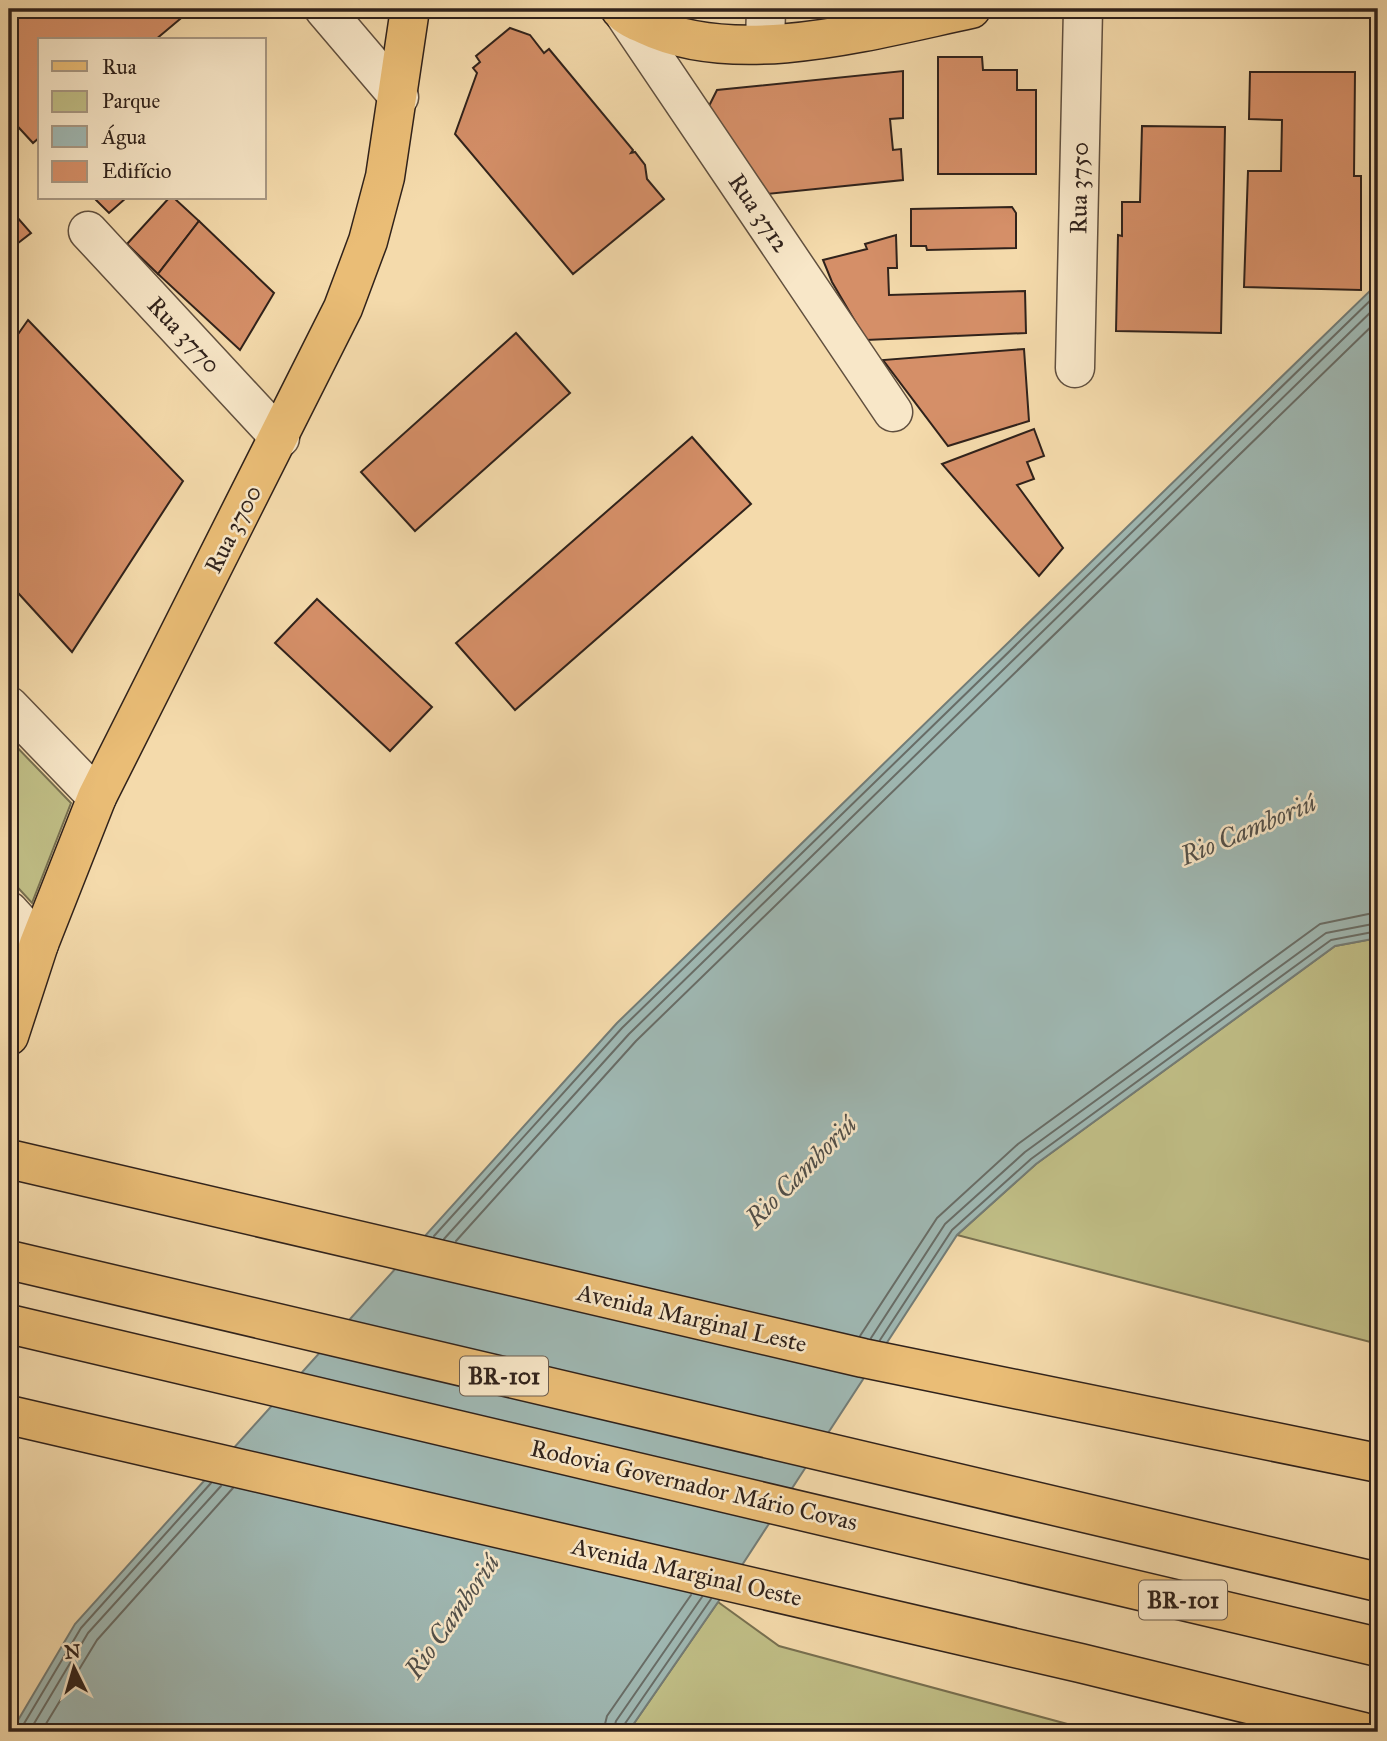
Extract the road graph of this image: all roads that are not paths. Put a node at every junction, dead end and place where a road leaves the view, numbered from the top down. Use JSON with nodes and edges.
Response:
{"nodes":[{"id":1,"x":324,"y":9,"type":"edge"},
{"id":2,"x":410,"y":9,"type":"edge"},
{"id":3,"x":971,"y":9,"type":"edge"},
{"id":4,"x":1083,"y":9,"type":"edge"},
{"id":5,"x":622,"y":12,"type":"edge"},
{"id":6,"x":766,"y":26,"type":"edge"},
{"id":7,"x":398,"y":97,"type":"junction"},
{"id":8,"x":89,"y":231,"type":"dead end"},
{"id":9,"x":1075,"y":368,"type":"dead end"},
{"id":10,"x":892,"y":412,"type":"dead end"},
{"id":11,"x":280,"y":438,"type":"junction"},
{"id":12,"x":9,"y":706,"type":"edge"},
{"id":13,"x":97,"y":797,"type":"junction"},
{"id":14,"x":9,"y":911,"type":"edge"},
{"id":15,"x":39,"y":944,"type":"junction"},
{"id":16,"x":9,"y":1036,"type":"edge"},
{"id":17,"x":9,"y":1159,"type":"edge"},
{"id":18,"x":9,"y":1260,"type":"edge"},
{"id":19,"x":9,"y":1324,"type":"edge"},
{"id":20,"x":9,"y":1415,"type":"edge"},
{"id":21,"x":1378,"y":1463,"type":"edge"},
{"id":22,"x":1378,"y":1582,"type":"edge"},
{"id":23,"x":1378,"y":1647,"type":"edge"},
{"id":24,"x":1363,"y":1732,"type":"edge"}],
"edges":[{"from":1,"to":7,"type":"street"},
{"from":2,"to":7,"type":"main road","name":"Rua 3700"},
{"from":3,"to":6,"type":"main road"},
{"from":4,"to":9,"type":"street","name":"Rua 3750"},
{"from":5,"to":6,"type":"main road"},
{"from":5,"to":10,"type":"street","name":"Rua 3712"},
{"from":7,"to":11,"type":"main road","name":"Rua 3700"},
{"from":8,"to":11,"type":"street","name":"Rua 3770"},
{"from":11,"to":13,"type":"main road","name":"Rua 3700"},
{"from":12,"to":13,"type":"street"},
{"from":13,"to":15,"type":"main road","name":"Rua 3700"},
{"from":14,"to":15,"type":"street"},
{"from":15,"to":16,"type":"main road","name":"Rua 3700"},
{"from":17,"to":21,"type":"main road","name":"Avenida Marginal Leste"},
{"from":18,"to":22,"type":"main road","number":"BR-101"},
{"from":19,"to":23,"type":"main road","name":"Rodovia Governador Mário Covas","number":"BR-101"},
{"from":20,"to":24,"type":"main road","name":"Avenida Marginal Oeste"}]}
